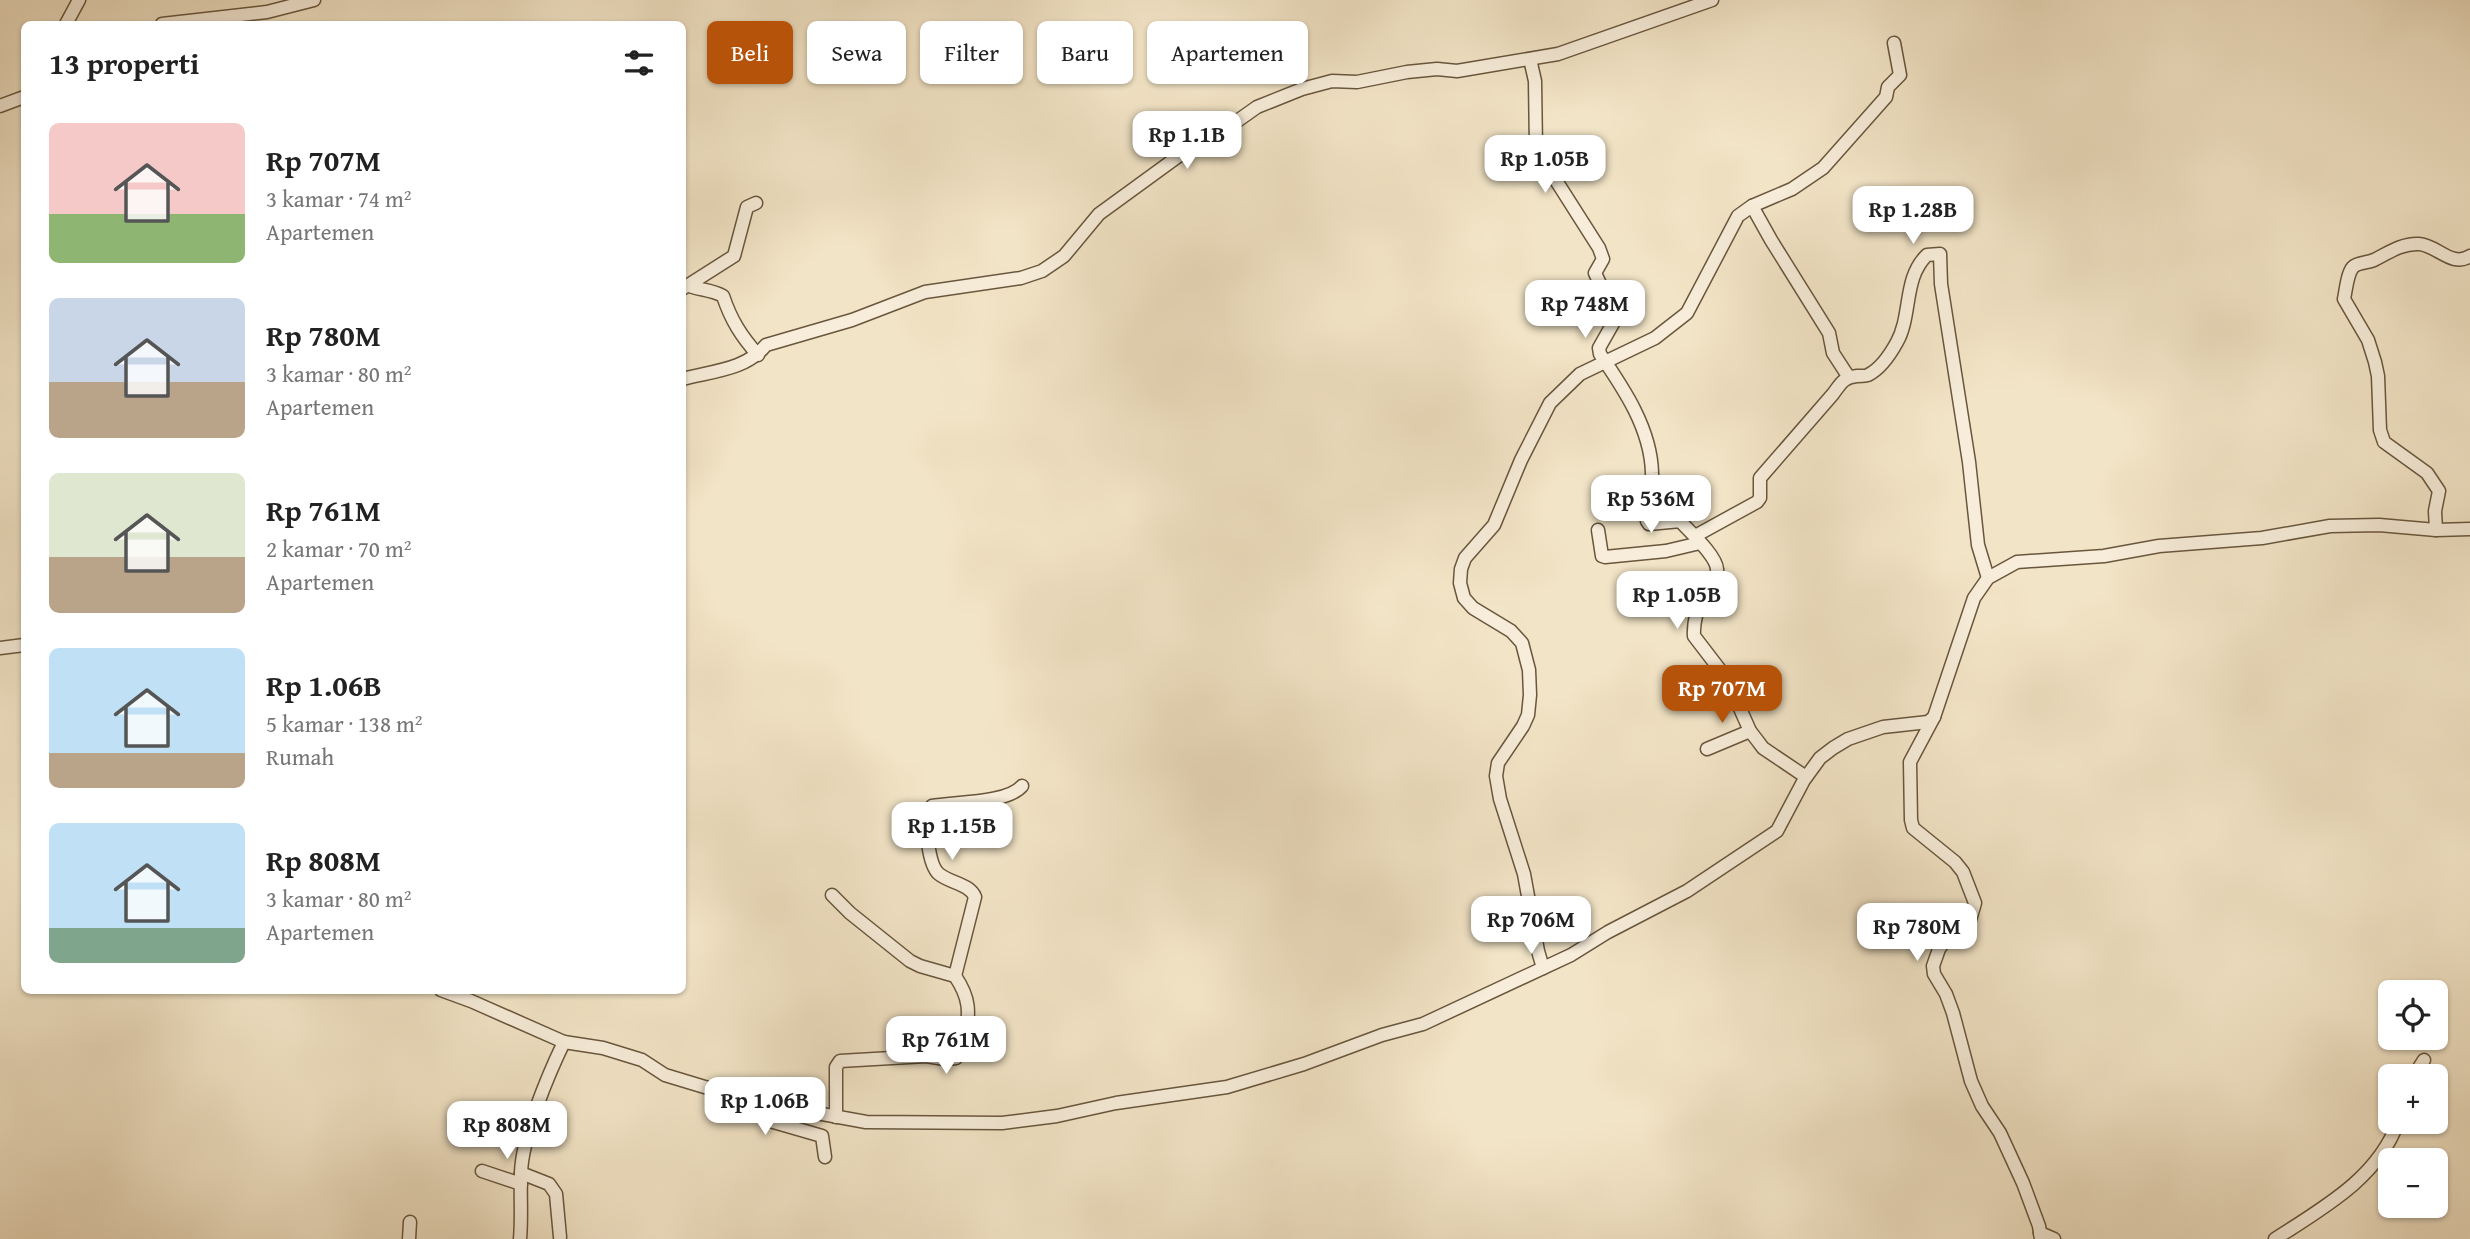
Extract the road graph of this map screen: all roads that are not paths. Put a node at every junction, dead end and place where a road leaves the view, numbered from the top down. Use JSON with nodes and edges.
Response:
{"nodes":[{"id":1,"x":79,"y":0,"type":"edge"},
{"id":2,"x":314,"y":0,"type":"edge"},
{"id":3,"x":1712,"y":0,"type":"edge"},
{"id":4,"x":68,"y":21,"type":"edge"},
{"id":5,"x":188,"y":21,"type":"edge"},
{"id":6,"x":1895,"y":43,"type":"dead end"},
{"id":7,"x":1530,"y":59,"type":"junction"},
{"id":8,"x":21,"y":98,"type":"edge"},
{"id":9,"x":0,"y":106,"type":"edge"},
{"id":10,"x":756,"y":203,"type":"dead end"},
{"id":11,"x":1752,"y":206,"type":"junction"},
{"id":12,"x":2470,"y":256,"type":"edge"},
{"id":13,"x":686,"y":287,"type":"edge"},
{"id":14,"x":758,"y":355,"type":"junction"},
{"id":15,"x":1605,"y":361,"type":"junction"},
{"id":16,"x":1848,"y":376,"type":"junction"},
{"id":17,"x":686,"y":378,"type":"edge"},
{"id":18,"x":2470,"y":529,"type":"edge"},
{"id":19,"x":1598,"y":530,"type":"dead end"},
{"id":20,"x":2436,"y":530,"type":"junction"},
{"id":21,"x":1698,"y":539,"type":"junction"},
{"id":22,"x":1988,"y":578,"type":"junction"},
{"id":23,"x":21,"y":645,"type":"edge"},
{"id":24,"x":0,"y":648,"type":"edge"},
{"id":25,"x":1934,"y":717,"type":"junction"},
{"id":26,"x":1750,"y":731,"type":"junction"},
{"id":27,"x":1707,"y":749,"type":"dead end"},
{"id":28,"x":1805,"y":777,"type":"junction"},
{"id":29,"x":1022,"y":786,"type":"dead end"},
{"id":30,"x":832,"y":895,"type":"dead end"},
{"id":31,"x":1544,"y":968,"type":"junction"},
{"id":32,"x":955,"y":976,"type":"junction"},
{"id":33,"x":452,"y":994,"type":"edge"},
{"id":34,"x":564,"y":1042,"type":"junction"},
{"id":35,"x":2424,"y":1060,"type":"dead end"},
{"id":36,"x":2422,"y":1064,"type":"edge"},
{"id":37,"x":733,"y":1094,"type":"junction"},
{"id":38,"x":836,"y":1117,"type":"junction"},
{"id":39,"x":2393,"y":1134,"type":"edge"},
{"id":40,"x":825,"y":1157,"type":"dead end"},
{"id":41,"x":482,"y":1171,"type":"dead end"},
{"id":42,"x":521,"y":1178,"type":"junction"},
{"id":43,"x":410,"y":1222,"type":"dead end"},
{"id":44,"x":2040,"y":1236,"type":"edge"},
{"id":45,"x":560,"y":1237,"type":"dead end"},
{"id":46,"x":409,"y":1239,"type":"edge"},
{"id":47,"x":520,"y":1239,"type":"edge"},
{"id":48,"x":2054,"y":1239,"type":"edge"},
{"id":49,"x":2275,"y":1239,"type":"edge"}],
"edges":[{"from":1,"to":4,"type":"street"},
{"from":2,"to":5,"type":"street"},
{"from":3,"to":7,"type":"street"},
{"from":6,"to":11,"type":"street"},
{"from":7,"to":14,"type":"street"},
{"from":7,"to":15,"type":"street"},
{"from":8,"to":9,"type":"street"},
{"from":10,"to":13,"type":"street"},
{"from":11,"to":15,"type":"street"},
{"from":11,"to":16,"type":"street"},
{"from":12,"to":20,"type":"street"},
{"from":13,"to":14,"type":"street"},
{"from":14,"to":17,"type":"street"},
{"from":15,"to":21,"type":"street"},
{"from":15,"to":31,"type":"street"},
{"from":16,"to":21,"type":"street"},
{"from":16,"to":22,"type":"street"},
{"from":18,"to":20,"type":"street"},
{"from":19,"to":21,"type":"street"},
{"from":20,"to":22,"type":"street"},
{"from":21,"to":26,"type":"street"},
{"from":22,"to":25,"type":"street"},
{"from":23,"to":24,"type":"street"},
{"from":25,"to":28,"type":"street"},
{"from":25,"to":44,"type":"street"},
{"from":26,"to":27,"type":"street"},
{"from":26,"to":28,"type":"street"},
{"from":28,"to":31,"type":"street"},
{"from":29,"to":32,"type":"street"},
{"from":30,"to":32,"type":"street"},
{"from":31,"to":38,"type":"street"},
{"from":32,"to":38,"type":"street"},
{"from":33,"to":34,"type":"street"},
{"from":34,"to":37,"type":"street"},
{"from":34,"to":42,"type":"street"},
{"from":35,"to":36,"type":"street"},
{"from":37,"to":38,"type":"street"},
{"from":37,"to":40,"type":"street"},
{"from":39,"to":49,"type":"street"},
{"from":41,"to":42,"type":"street"},
{"from":42,"to":45,"type":"street"},
{"from":42,"to":47,"type":"street"},
{"from":43,"to":46,"type":"street"},
{"from":44,"to":48,"type":"street"}]}
